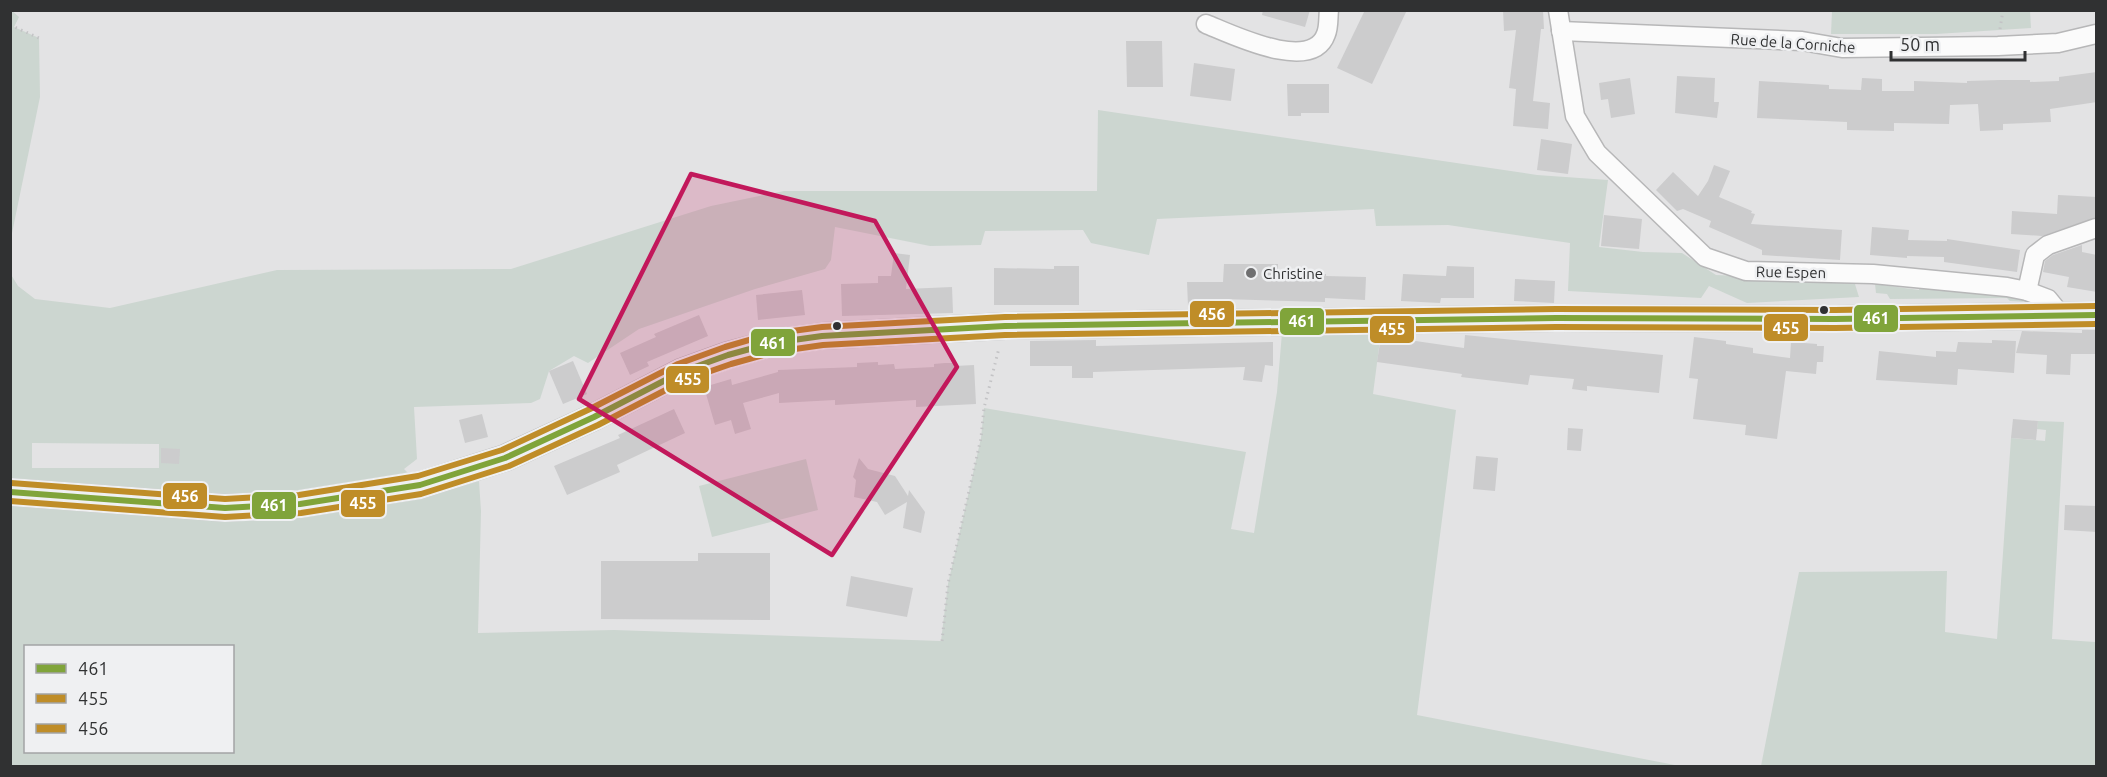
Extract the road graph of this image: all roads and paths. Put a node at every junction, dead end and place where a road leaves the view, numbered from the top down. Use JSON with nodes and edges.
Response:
{"nodes":[{"id":1,"x":1329,"y":10,"type":"edge"},
{"id":2,"x":1558,"y":10,"type":"edge"},
{"id":3,"x":1206,"y":24,"type":"dead end"},
{"id":4,"x":10,"y":25,"type":"edge"},
{"id":5,"x":1561,"y":31,"type":"junction"},
{"id":6,"x":2097,"y":34,"type":"edge"},
{"id":7,"x":39,"y":38,"type":"dead end"},
{"id":8,"x":10,"y":177,"type":"edge"},
{"id":9,"x":10,"y":202,"type":"edge"},
{"id":10,"x":2097,"y":228,"type":"edge"},
{"id":11,"x":2027,"y":291,"type":"junction"},
{"id":12,"x":2061,"y":315,"type":"junction"},
{"id":13,"x":2097,"y":315,"type":"edge"},
{"id":14,"x":1005,"y":326,"type":"junction"},
{"id":15,"x":10,"y":492,"type":"edge"},
{"id":16,"x":942,"y":641,"type":"dead end"}],
"edges":[{"from":1,"to":3,"type":"street"},
{"from":2,"to":5,"type":"street","name":"Rue Espen"},
{"from":4,"to":7,"type":"path"},
{"from":5,"to":6,"type":"street","name":"Rue de la Corniche"},
{"from":5,"to":11,"type":"street","name":"Rue Espen"},
{"from":8,"to":9,"type":"path"},
{"from":10,"to":11,"type":"street"},
{"from":11,"to":12,"type":"street","name":"Rue Espen"},
{"from":12,"to":13,"type":"main road"},
{"from":12,"to":14,"type":"main road"},
{"from":14,"to":15,"type":"main road"},
{"from":14,"to":16,"type":"path"}]}
